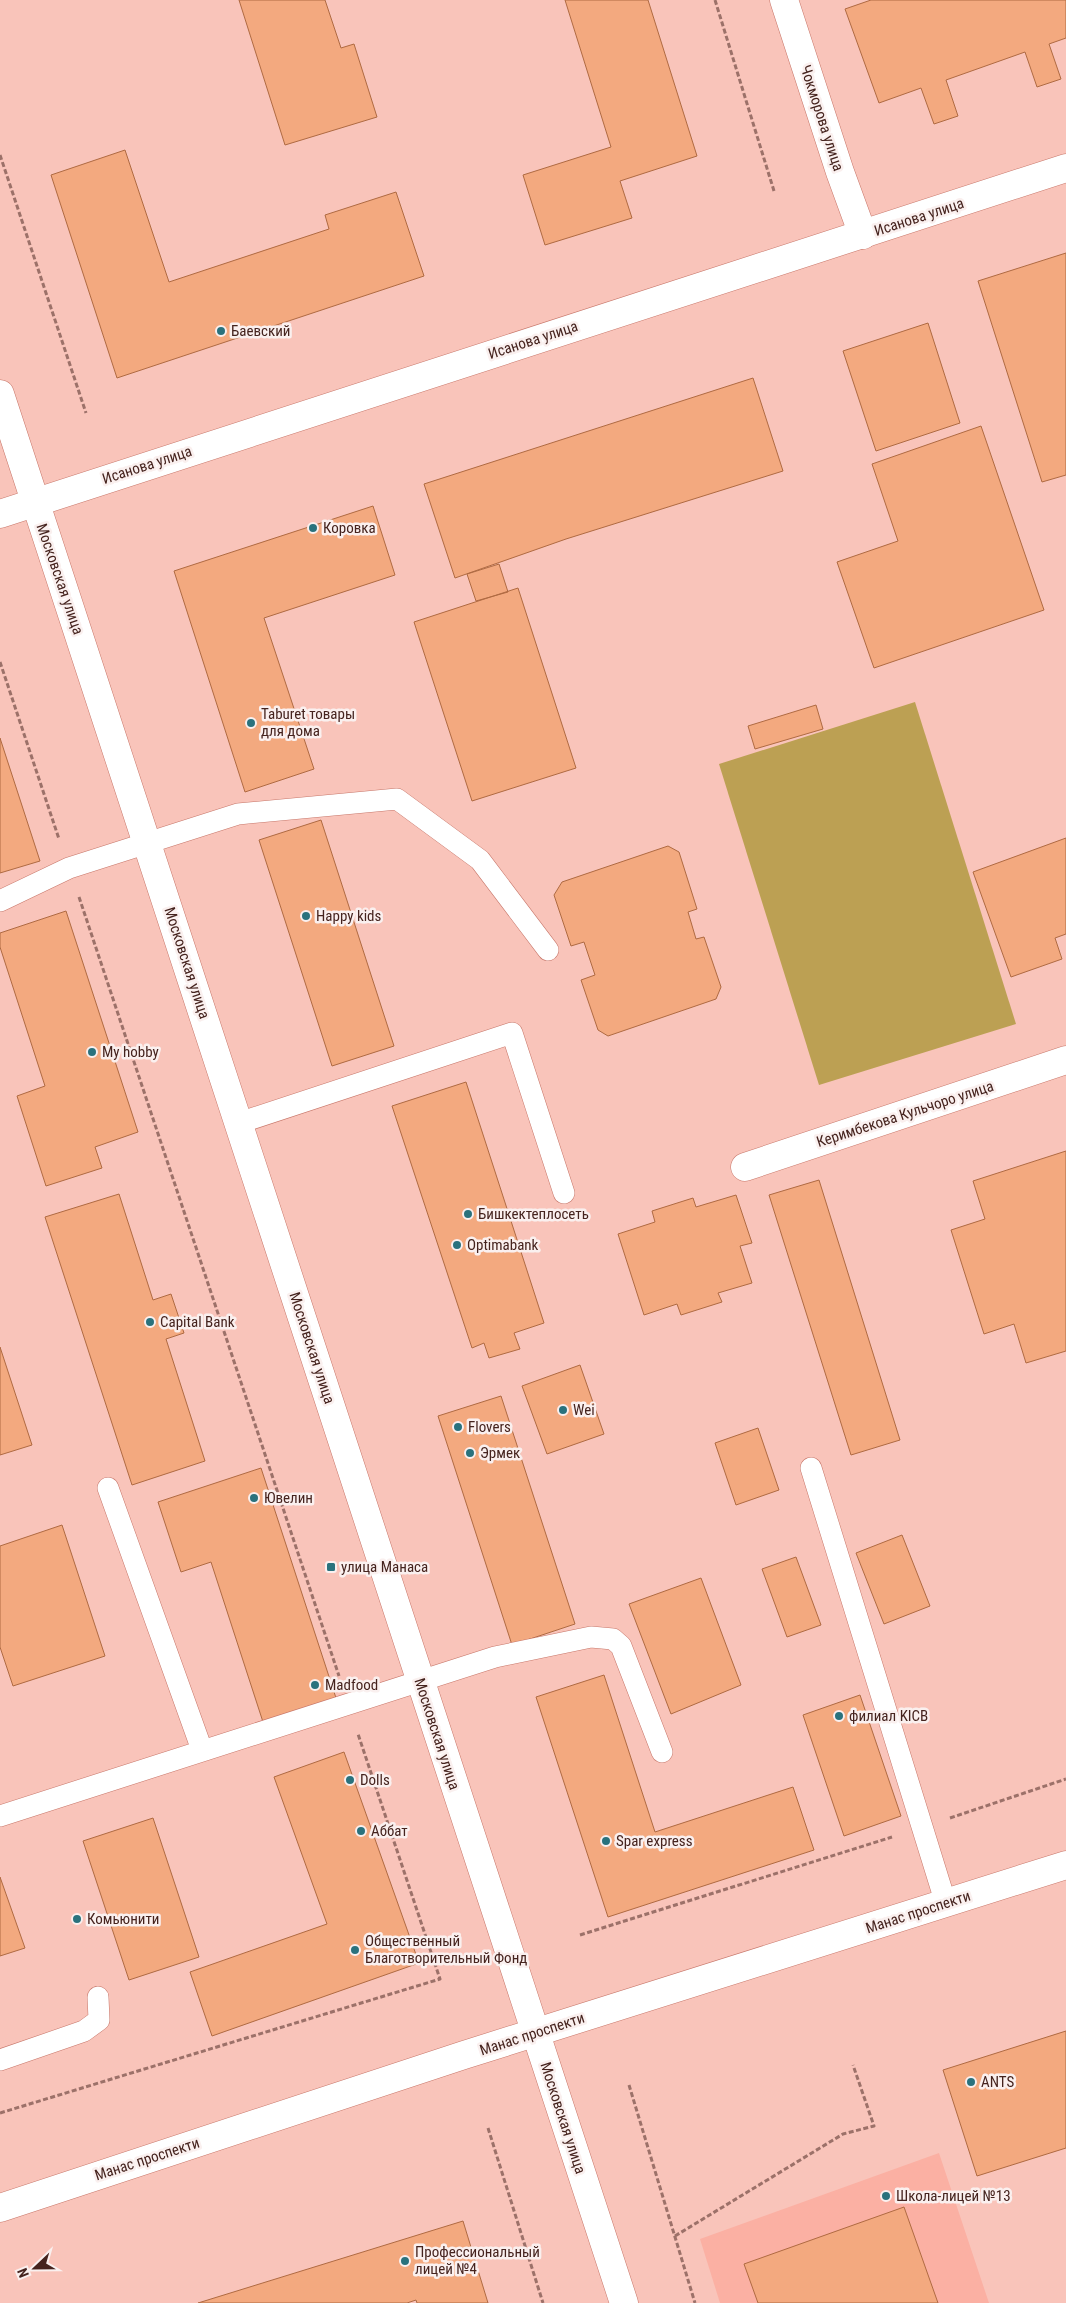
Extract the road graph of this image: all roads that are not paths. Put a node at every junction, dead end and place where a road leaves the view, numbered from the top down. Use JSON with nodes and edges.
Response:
{"nodes":[{"id":1,"x":784,"y":0,"type":"edge"},
{"id":2,"x":1066,"y":168,"type":"edge"},
{"id":3,"x":863,"y":235,"type":"junction"},
{"id":4,"x":0,"y":394,"type":"edge"},
{"id":5,"x":35,"y":502,"type":"junction"},
{"id":6,"x":0,"y":514,"type":"edge"},
{"id":7,"x":148,"y":844,"type":"junction"},
{"id":8,"x":0,"y":901,"type":"edge"},
{"id":9,"x":548,"y":950,"type":"dead end"},
{"id":10,"x":1066,"y":1060,"type":"edge"},
{"id":11,"x":239,"y":1123,"type":"junction"},
{"id":12,"x":745,"y":1167,"type":"dead end"},
{"id":13,"x":564,"y":1193,"type":"dead end"},
{"id":14,"x":811,"y":1468,"type":"dead end"},
{"id":15,"x":108,"y":1488,"type":"dead end"},
{"id":16,"x":420,"y":1681,"type":"junction"},
{"id":17,"x":202,"y":1750,"type":"junction"},
{"id":18,"x":662,"y":1752,"type":"dead end"},
{"id":19,"x":0,"y":1816,"type":"edge"},
{"id":20,"x":1066,"y":1865,"type":"edge"},
{"id":21,"x":946,"y":1904,"type":"junction"},
{"id":22,"x":98,"y":1997,"type":"dead end"},
{"id":23,"x":535,"y":2034,"type":"junction"},
{"id":24,"x":0,"y":2060,"type":"edge"},
{"id":25,"x":0,"y":2208,"type":"edge"},
{"id":26,"x":624,"y":2303,"type":"edge"}],
"edges":[{"from":1,"to":3,"type":"main road","name":"Чокморова улица"},
{"from":2,"to":3,"type":"main road","name":"Исанова улица"},
{"from":3,"to":5,"type":"main road","name":"Исанова улица"},
{"from":4,"to":5,"type":"main road","name":"Московская улица"},
{"from":5,"to":6,"type":"main road","name":"Исанова улица"},
{"from":5,"to":7,"type":"main road","name":"Московская улица"},
{"from":7,"to":8,"type":"lane"},
{"from":7,"to":9,"type":"lane"},
{"from":7,"to":11,"type":"main road","name":"Московская улица"},
{"from":10,"to":12,"type":"main road","name":"Керимбекова Кульчоро улица"},
{"from":11,"to":13,"type":"lane"},
{"from":11,"to":16,"type":"main road","name":"Московская улица"},
{"from":14,"to":21,"type":"lane"},
{"from":15,"to":17,"type":"lane"},
{"from":16,"to":17,"type":"lane"},
{"from":16,"to":18,"type":"lane"},
{"from":16,"to":23,"type":"main road","name":"Московская улица"},
{"from":17,"to":19,"type":"lane"},
{"from":20,"to":21,"type":"main road","name":"Манас проспекти"},
{"from":21,"to":23,"type":"main road","name":"Манас проспекти"},
{"from":22,"to":24,"type":"lane"},
{"from":23,"to":25,"type":"main road","name":"Манас проспекти"},
{"from":23,"to":26,"type":"main road","name":"Московская улица"}]}
